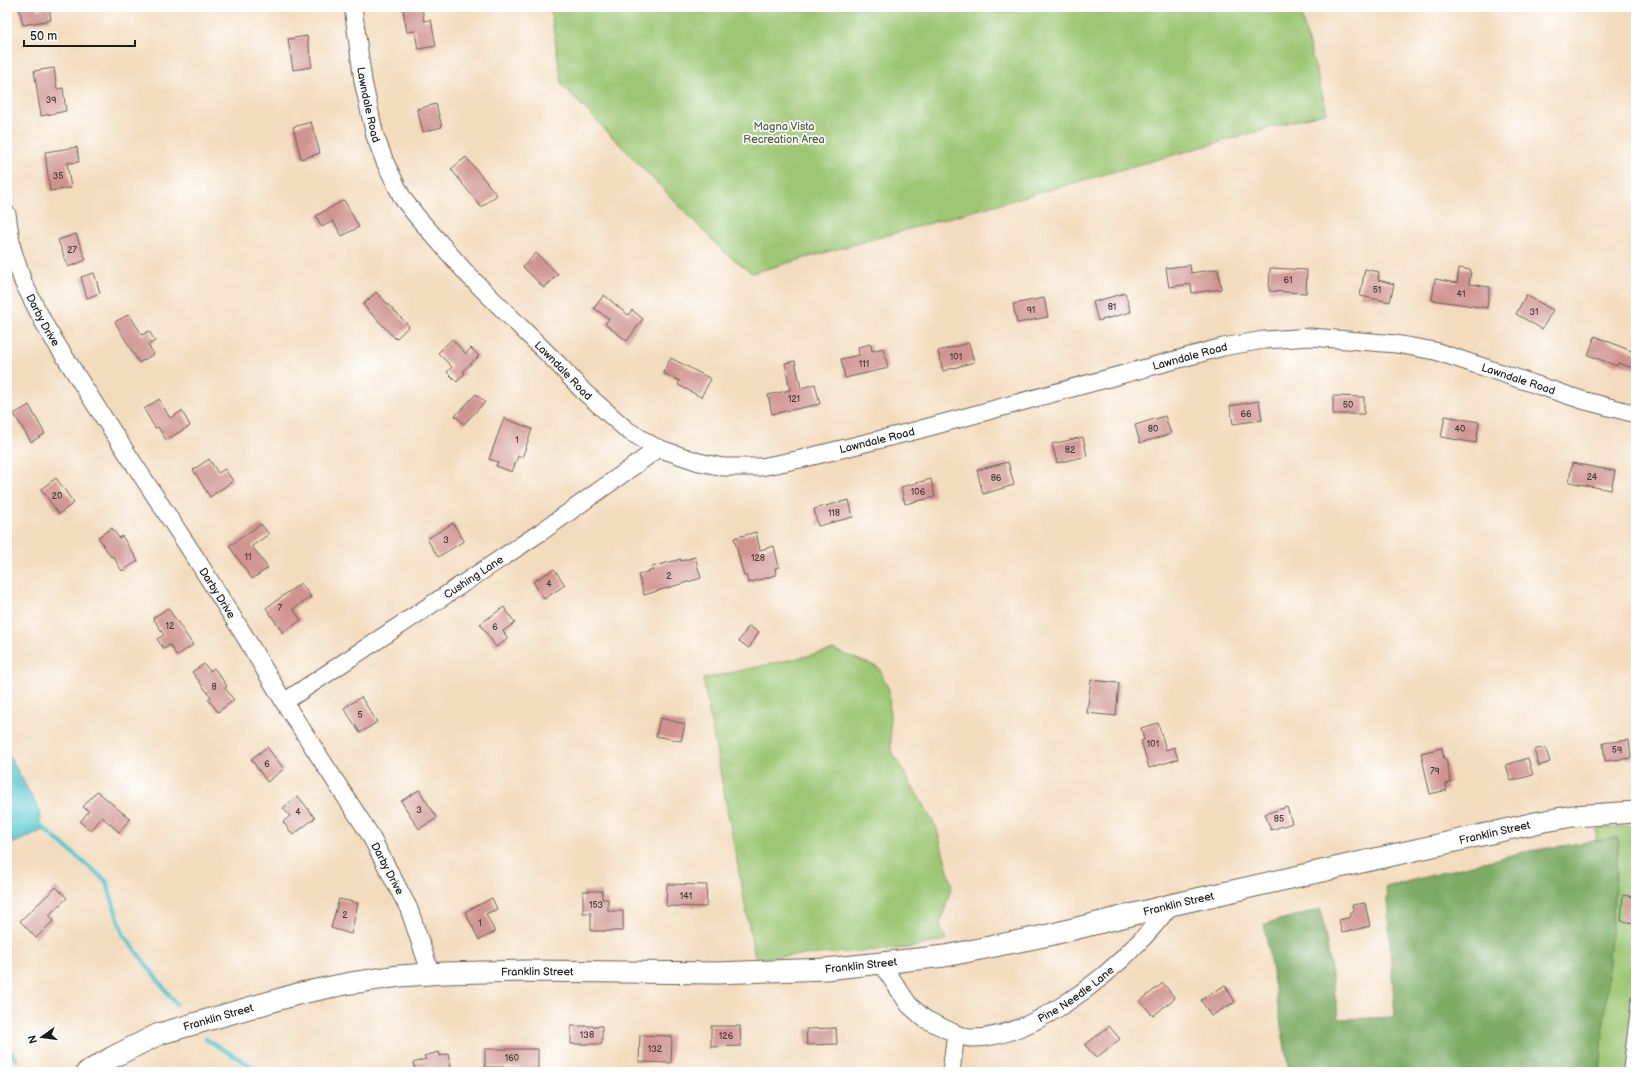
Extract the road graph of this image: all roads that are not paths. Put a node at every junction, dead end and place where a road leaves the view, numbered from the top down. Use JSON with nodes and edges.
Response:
{"nodes":[{"id":1,"x":353,"y":7,"type":"edge"},
{"id":2,"x":7,"y":214,"type":"edge"},
{"id":3,"x":1636,"y":414,"type":"edge"},
{"id":4,"x":659,"y":448,"type":"junction"},
{"id":5,"x":284,"y":702,"type":"junction"},
{"id":6,"x":1636,"y":812,"type":"edge"},
{"id":7,"x":1171,"y":905,"type":"junction"},
{"id":8,"x":881,"y":962,"type":"junction"},
{"id":9,"x":431,"y":974,"type":"junction"},
{"id":10,"x":1636,"y":1000,"type":"edge"},
{"id":11,"x":956,"y":1034,"type":"junction"},
{"id":12,"x":1634,"y":1039,"type":"edge"},
{"id":13,"x":86,"y":1072,"type":"edge"},
{"id":14,"x":951,"y":1072,"type":"edge"},
{"id":15,"x":1627,"y":1072,"type":"edge"}],
"edges":[{"from":1,"to":4,"type":"street","name":"Lawndale Road"},
{"from":2,"to":5,"type":"street","name":"Darby Drive"},
{"from":3,"to":4,"type":"street","name":"Lawndale Road"},
{"from":4,"to":5,"type":"street","name":"Cushing Lane"},
{"from":5,"to":9,"type":"street","name":"Darby Drive"},
{"from":6,"to":7,"type":"street","name":"Franklin Street"},
{"from":7,"to":8,"type":"street","name":"Franklin Street"},
{"from":7,"to":11,"type":"street","name":"Pine Needle Lane"},
{"from":8,"to":9,"type":"street","name":"Franklin Street"},
{"from":8,"to":11,"type":"street","name":"Pine Needle Lane"},
{"from":9,"to":13,"type":"street","name":"Franklin Street"},
{"from":10,"to":12,"type":"lane"},
{"from":11,"to":14,"type":"street"},
{"from":12,"to":15,"type":"lane"}]}
